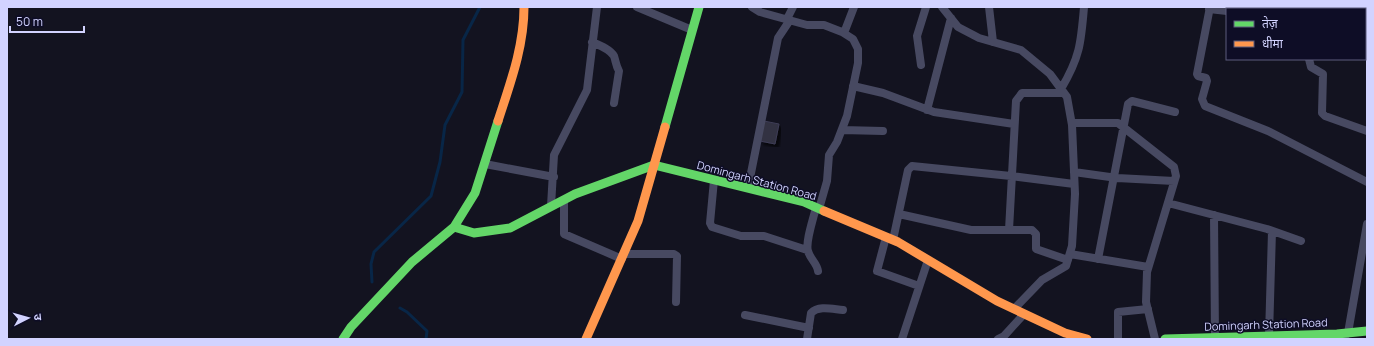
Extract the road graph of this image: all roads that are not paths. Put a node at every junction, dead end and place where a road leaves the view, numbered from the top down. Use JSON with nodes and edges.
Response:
{"nodes":[{"id":1,"x":524,"y":7,"type":"edge"},
{"id":2,"x":597,"y":7,"type":"edge"},
{"id":3,"x":637,"y":7,"type":"edge"},
{"id":4,"x":698,"y":7,"type":"edge"},
{"id":5,"x":752,"y":7,"type":"edge"},
{"id":6,"x":793,"y":7,"type":"edge"},
{"id":7,"x":854,"y":7,"type":"edge"},
{"id":8,"x":926,"y":7,"type":"edge"},
{"id":9,"x":942,"y":7,"type":"edge"},
{"id":10,"x":988,"y":7,"type":"edge"},
{"id":11,"x":1084,"y":7,"type":"edge"},
{"id":12,"x":1210,"y":8,"type":"edge"},
{"id":13,"x":1226,"y":11,"type":"edge"},
{"id":14,"x":951,"y":18,"type":"junction"},
{"id":15,"x":789,"y":20,"type":"junction"},
{"id":16,"x":692,"y":30,"type":"junction"},
{"id":17,"x":844,"y":33,"type":"junction"},
{"id":18,"x":592,"y":42,"type":"junction"},
{"id":19,"x":993,"y":42,"type":"junction"},
{"id":20,"x":1309,"y":60,"type":"edge"},
{"id":21,"x":922,"y":65,"type":"dead end"},
{"id":22,"x":853,"y":86,"type":"junction"},
{"id":23,"x":1062,"y":91,"type":"junction"},
{"id":24,"x":614,"y":104,"type":"dead end"},
{"id":25,"x":927,"y":110,"type":"junction"},
{"id":26,"x":1175,"y":112,"type":"dead end"},
{"id":27,"x":1072,"y":123,"type":"junction"},
{"id":28,"x":1014,"y":124,"type":"junction"},
{"id":29,"x":1125,"y":128,"type":"junction"},
{"id":30,"x":842,"y":130,"type":"junction"},
{"id":31,"x":883,"y":131,"type":"dead end"},
{"id":32,"x":1367,"y":131,"type":"edge"},
{"id":33,"x":485,"y":164,"type":"junction"},
{"id":34,"x":654,"y":165,"type":"junction"},
{"id":35,"x":1074,"y":172,"type":"junction"},
{"id":36,"x":1011,"y":176,"type":"junction"},
{"id":37,"x":554,"y":177,"type":"junction"},
{"id":38,"x":1113,"y":177,"type":"junction"},
{"id":39,"x":714,"y":180,"type":"junction"},
{"id":40,"x":1174,"y":181,"type":"junction"},
{"id":41,"x":1367,"y":182,"type":"edge"},
{"id":42,"x":1074,"y":184,"type":"junction"},
{"id":43,"x":748,"y":188,"type":"junction"},
{"id":44,"x":564,"y":200,"type":"junction"},
{"id":45,"x":1168,"y":203,"type":"junction"},
{"id":46,"x":551,"y":206,"type":"junction"},
{"id":47,"x":818,"y":208,"type":"junction"},
{"id":48,"x":899,"y":214,"type":"junction"},
{"id":49,"x":1214,"y":215,"type":"junction"},
{"id":50,"x":1367,"y":224,"type":"edge"},
{"id":51,"x":454,"y":228,"type":"junction"},
{"id":52,"x":1009,"y":230,"type":"junction"},
{"id":53,"x":1272,"y":231,"type":"junction"},
{"id":54,"x":890,"y":239,"type":"junction"},
{"id":55,"x":1301,"y":241,"type":"dead end"},
{"id":56,"x":807,"y":250,"type":"junction"},
{"id":57,"x":623,"y":256,"type":"junction"},
{"id":58,"x":1069,"y":257,"type":"junction"},
{"id":59,"x":1098,"y":259,"type":"junction"},
{"id":60,"x":928,"y":260,"type":"junction"},
{"id":61,"x":1148,"y":267,"type":"junction"},
{"id":62,"x":818,"y":271,"type":"dead end"},
{"id":63,"x":919,"y":286,"type":"junction"},
{"id":64,"x":676,"y":302,"type":"dead end"},
{"id":65,"x":1014,"y":309,"type":"junction"},
{"id":66,"x":1148,"y":309,"type":"junction"},
{"id":67,"x":843,"y":310,"type":"dead end"},
{"id":68,"x":1024,"y":314,"type":"junction"},
{"id":69,"x":745,"y":315,"type":"dead end"},
{"id":70,"x":809,"y":328,"type":"junction"},
{"id":71,"x":1367,"y":331,"type":"edge"},
{"id":72,"x":1269,"y":336,"type":"junction"},
{"id":73,"x":1345,"y":336,"type":"edge"},
{"id":74,"x":1215,"y":338,"type":"junction"},
{"id":75,"x":343,"y":339,"type":"edge"},
{"id":76,"x":586,"y":339,"type":"edge"},
{"id":77,"x":807,"y":339,"type":"edge"},
{"id":78,"x":902,"y":339,"type":"edge"},
{"id":79,"x":998,"y":339,"type":"edge"},
{"id":80,"x":1087,"y":339,"type":"edge"},
{"id":81,"x":1118,"y":339,"type":"edge"},
{"id":82,"x":1155,"y":339,"type":"edge"},
{"id":83,"x":1165,"y":339,"type":"edge"}],
"edges":[{"from":1,"to":33,"type":"street"},
{"from":2,"to":18,"type":"street"},
{"from":3,"to":16,"type":"street"},
{"from":4,"to":16,"type":"street"},
{"from":5,"to":15,"type":"street"},
{"from":6,"to":15,"type":"street"},
{"from":7,"to":17,"type":"street"},
{"from":8,"to":21,"type":"street"},
{"from":9,"to":14,"type":"street"},
{"from":10,"to":19,"type":"street"},
{"from":11,"to":23,"type":"street"},
{"from":12,"to":13,"type":"street"},
{"from":12,"to":41,"type":"street"},
{"from":14,"to":19,"type":"street"},
{"from":14,"to":25,"type":"street"},
{"from":15,"to":17,"type":"street"},
{"from":15,"to":43,"type":"street"},
{"from":16,"to":34,"type":"street"},
{"from":17,"to":22,"type":"street"},
{"from":18,"to":24,"type":"street"},
{"from":18,"to":37,"type":"street"},
{"from":19,"to":23,"type":"street"},
{"from":20,"to":32,"type":"street"},
{"from":22,"to":25,"type":"street"},
{"from":22,"to":30,"type":"street"},
{"from":23,"to":27,"type":"street"},
{"from":23,"to":28,"type":"street"},
{"from":25,"to":28,"type":"street"},
{"from":26,"to":29,"type":"street"},
{"from":27,"to":29,"type":"street"},
{"from":27,"to":35,"type":"street"},
{"from":28,"to":36,"type":"street"},
{"from":29,"to":38,"type":"street"},
{"from":29,"to":40,"type":"street"},
{"from":30,"to":31,"type":"street"},
{"from":30,"to":47,"type":"street"},
{"from":33,"to":37,"type":"street"},
{"from":33,"to":51,"type":"street"},
{"from":34,"to":39,"type":"street","name":"Domingarh Station Road"},
{"from":34,"to":44,"type":"street"},
{"from":34,"to":57,"type":"street"},
{"from":35,"to":38,"type":"street"},
{"from":35,"to":42,"type":"street"},
{"from":36,"to":42,"type":"street"},
{"from":36,"to":48,"type":"street"},
{"from":36,"to":52,"type":"street"},
{"from":37,"to":46,"type":"street"},
{"from":38,"to":40,"type":"street"},
{"from":38,"to":59,"type":"street"},
{"from":39,"to":43,"type":"street","name":"Domingarh Station Road"},
{"from":39,"to":56,"type":"street"},
{"from":40,"to":45,"type":"street"},
{"from":42,"to":58,"type":"street"},
{"from":43,"to":47,"type":"street","name":"Domingarh Station Road"},
{"from":44,"to":46,"type":"street"},
{"from":44,"to":57,"type":"street"},
{"from":45,"to":49,"type":"street"},
{"from":45,"to":61,"type":"street"},
{"from":46,"to":51,"type":"street"},
{"from":47,"to":54,"type":"street","name":"Domingarh Station Road"},
{"from":47,"to":56,"type":"street"},
{"from":48,"to":52,"type":"street"},
{"from":48,"to":54,"type":"street"},
{"from":49,"to":53,"type":"street"},
{"from":49,"to":74,"type":"street"},
{"from":50,"to":73,"type":"street"},
{"from":51,"to":75,"type":"street"},
{"from":52,"to":58,"type":"street"},
{"from":53,"to":55,"type":"street"},
{"from":53,"to":72,"type":"street"},
{"from":54,"to":60,"type":"street","name":"Domingarh Station Road"},
{"from":54,"to":63,"type":"street"},
{"from":56,"to":62,"type":"street"},
{"from":57,"to":64,"type":"street"},
{"from":57,"to":76,"type":"street"},
{"from":58,"to":59,"type":"street"},
{"from":58,"to":65,"type":"street"},
{"from":59,"to":61,"type":"street"},
{"from":60,"to":63,"type":"street"},
{"from":60,"to":65,"type":"street","name":"Domingarh Station Road"},
{"from":61,"to":66,"type":"street"},
{"from":63,"to":78,"type":"street"},
{"from":65,"to":68,"type":"street","name":"Domingarh Station Road"},
{"from":66,"to":81,"type":"street"},
{"from":66,"to":82,"type":"street"},
{"from":67,"to":70,"type":"street"},
{"from":68,"to":79,"type":"street"},
{"from":68,"to":80,"type":"street","name":"Domingarh Station Road"},
{"from":69,"to":70,"type":"street"},
{"from":70,"to":77,"type":"street"},
{"from":71,"to":73,"type":"street","name":"Domingarh Station Road"},
{"from":72,"to":73,"type":"street","name":"Domingarh Station Road"},
{"from":72,"to":74,"type":"street","name":"Domingarh Station Road"},
{"from":74,"to":83,"type":"street","name":"Domingarh Station Road"}]}
